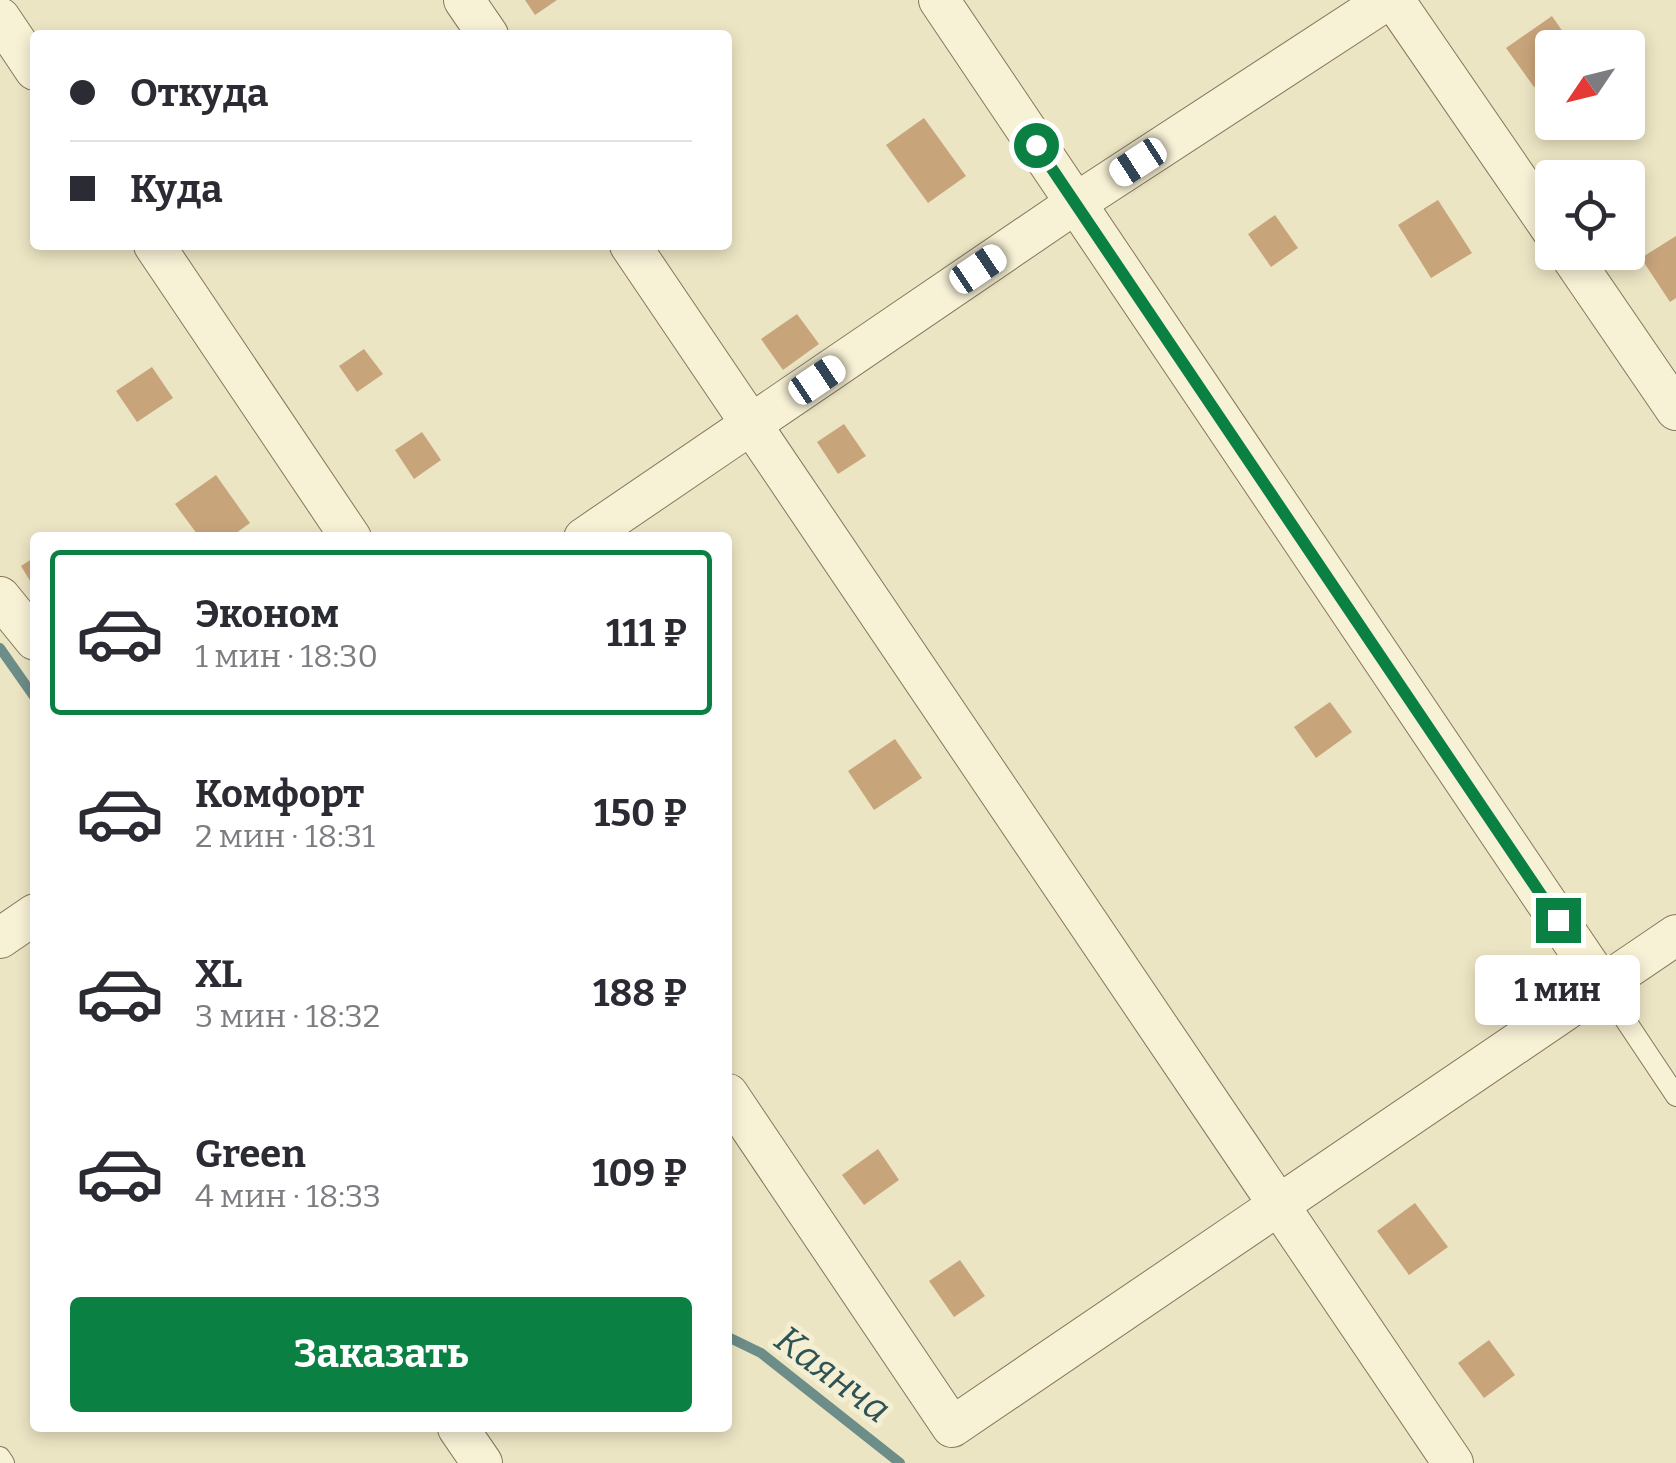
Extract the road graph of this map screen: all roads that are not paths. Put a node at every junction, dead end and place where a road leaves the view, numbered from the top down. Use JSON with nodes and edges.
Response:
{"nodes":[{"id":1,"x":464,"y":0,"type":"edge"},
{"id":2,"x":938,"y":0,"type":"edge"},
{"id":3,"x":1390,"y":0,"type":"edge"},
{"id":4,"x":0,"y":18,"type":"edge"},
{"id":5,"x":485,"y":30,"type":"edge"},
{"id":6,"x":30,"y":63,"type":"edge"},
{"id":7,"x":1076,"y":202,"type":"junction"},
{"id":8,"x":1535,"y":206,"type":"edge"},
{"id":9,"x":157,"y":250,"type":"edge"},
{"id":10,"x":633,"y":250,"type":"edge"},
{"id":11,"x":1580,"y":270,"type":"edge"},
{"id":12,"x":1676,"y":410,"type":"edge"},
{"id":13,"x":752,"y":424,"type":"junction"},
{"id":14,"x":348,"y":532,"type":"edge"},
{"id":15,"x":593,"y":532,"type":"edge"},
{"id":16,"x":0,"y":597,"type":"edge"},
{"id":17,"x":30,"y":634,"type":"edge"},
{"id":18,"x":30,"y":917,"type":"edge"},
{"id":19,"x":1676,"y":935,"type":"edge"},
{"id":20,"x":0,"y":938,"type":"edge"},
{"id":21,"x":1602,"y":985,"type":"junction"},
{"id":22,"x":1676,"y":1096,"type":"edge"},
{"id":23,"x":732,"y":1100,"type":"edge"},
{"id":24,"x":1282,"y":1205,"type":"junction"},
{"id":25,"x":461,"y":1432,"type":"edge"},
{"id":26,"x":482,"y":1463,"type":"edge"},
{"id":27,"x":1453,"y":1463,"type":"edge"}],
"edges":[{"from":1,"to":5,"type":"street"},
{"from":2,"to":7,"type":"street"},
{"from":3,"to":7,"type":"street"},
{"from":3,"to":8,"type":"street"},
{"from":4,"to":6,"type":"street"},
{"from":7,"to":13,"type":"street"},
{"from":7,"to":21,"type":"street"},
{"from":9,"to":14,"type":"street"},
{"from":10,"to":13,"type":"street"},
{"from":11,"to":12,"type":"street"},
{"from":13,"to":15,"type":"street"},
{"from":13,"to":24,"type":"street"},
{"from":16,"to":17,"type":"street"},
{"from":18,"to":20,"type":"street"},
{"from":19,"to":21,"type":"street"},
{"from":21,"to":22,"type":"lane"},
{"from":21,"to":24,"type":"street"},
{"from":23,"to":24,"type":"street"},
{"from":24,"to":27,"type":"street"},
{"from":25,"to":26,"type":"street"}]}
